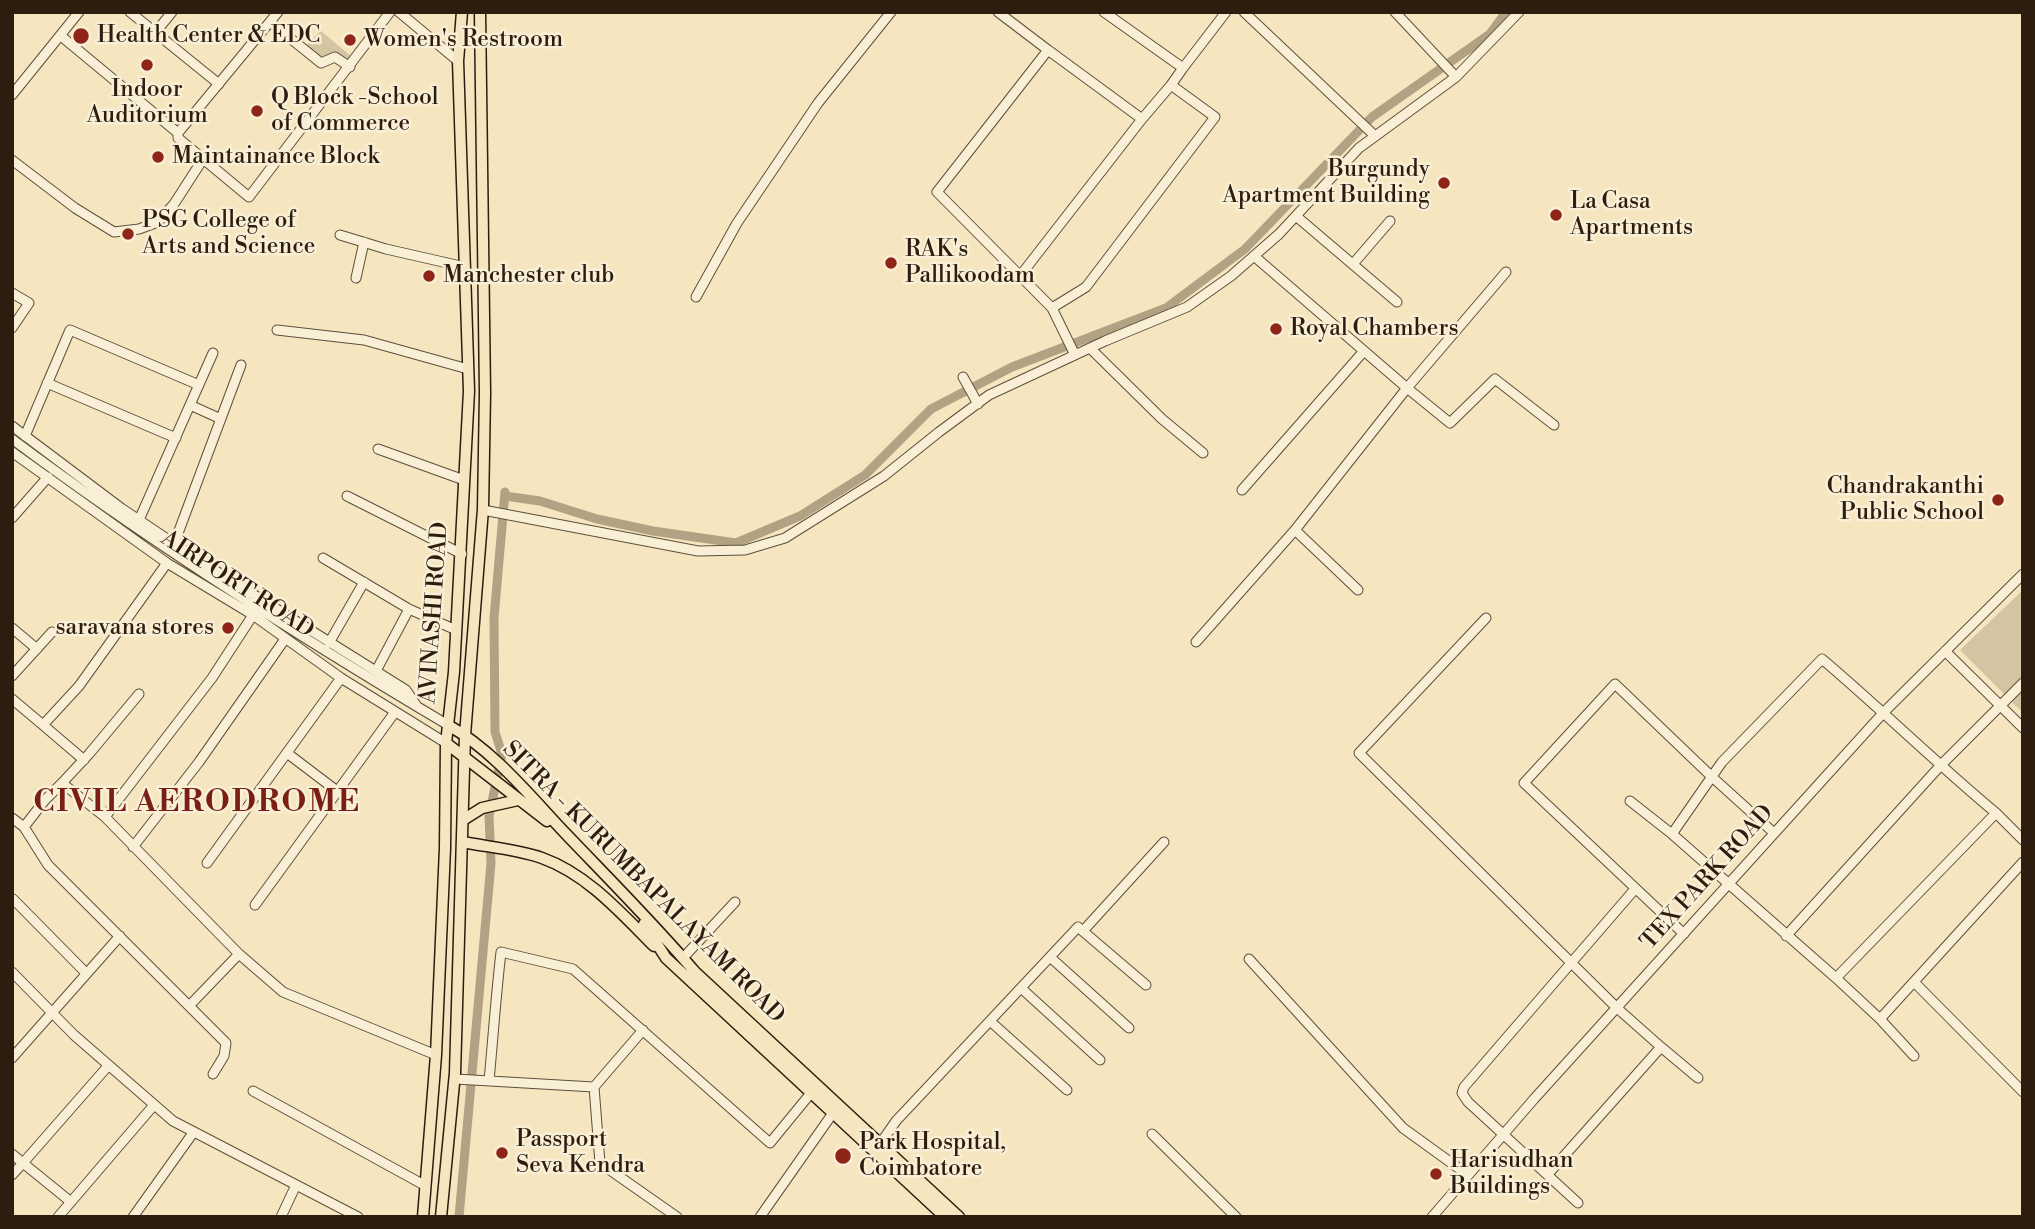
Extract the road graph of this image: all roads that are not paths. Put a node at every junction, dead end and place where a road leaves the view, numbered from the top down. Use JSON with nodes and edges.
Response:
{"nodes":[{"id":1,"x":79,"y":12,"type":"edge"},
{"id":2,"x":130,"y":12,"type":"edge"},
{"id":3,"x":173,"y":12,"type":"edge"},
{"id":4,"x":278,"y":12,"type":"edge"},
{"id":5,"x":390,"y":12,"type":"edge"},
{"id":6,"x":399,"y":12,"type":"edge"},
{"id":7,"x":462,"y":12,"type":"edge"},
{"id":8,"x":480,"y":12,"type":"edge"},
{"id":9,"x":891,"y":12,"type":"edge"},
{"id":10,"x":998,"y":12,"type":"edge"},
{"id":11,"x":1104,"y":12,"type":"edge"},
{"id":12,"x":1226,"y":12,"type":"edge"},
{"id":13,"x":1244,"y":12,"type":"edge"},
{"id":14,"x":1395,"y":12,"type":"edge"},
{"id":15,"x":1519,"y":12,"type":"edge"},
{"id":16,"x":270,"y":22,"type":"junction"},
{"id":17,"x":155,"y":33,"type":"junction"},
{"id":18,"x":61,"y":36,"type":"junction"},
{"id":19,"x":1048,"y":50,"type":"junction"},
{"id":20,"x":458,"y":61,"type":"junction"},
{"id":21,"x":350,"y":67,"type":"junction"},
{"id":22,"x":1183,"y":68,"type":"junction"},
{"id":23,"x":1454,"y":74,"type":"junction"},
{"id":24,"x":219,"y":84,"type":"junction"},
{"id":25,"x":1171,"y":85,"type":"junction"},
{"id":26,"x":12,"y":95,"type":"edge"},
{"id":27,"x":1142,"y":119,"type":"junction"},
{"id":28,"x":178,"y":133,"type":"junction"},
{"id":29,"x":1371,"y":133,"type":"junction"},
{"id":30,"x":203,"y":159,"type":"junction"},
{"id":31,"x":12,"y":160,"type":"edge"},
{"id":32,"x":1296,"y":216,"type":"junction"},
{"id":33,"x":1390,"y":221,"type":"dead end"},
{"id":34,"x":340,"y":236,"type":"dead end"},
{"id":35,"x":365,"y":243,"type":"junction"},
{"id":36,"x":1254,"y":256,"type":"junction"},
{"id":37,"x":1353,"y":264,"type":"junction"},
{"id":38,"x":465,"y":267,"type":"junction"},
{"id":39,"x":1506,"y":272,"type":"dead end"},
{"id":40,"x":1020,"y":276,"type":"junction"},
{"id":41,"x":356,"y":278,"type":"dead end"},
{"id":42,"x":12,"y":293,"type":"edge"},
{"id":43,"x":696,"y":297,"type":"dead end"},
{"id":44,"x":1397,"y":302,"type":"dead end"},
{"id":45,"x":1052,"y":308,"type":"junction"},
{"id":46,"x":12,"y":328,"type":"edge"},
{"id":47,"x":277,"y":330,"type":"dead end"},
{"id":48,"x":1090,"y":348,"type":"junction"},
{"id":49,"x":1364,"y":351,"type":"junction"},
{"id":50,"x":213,"y":353,"type":"dead end"},
{"id":51,"x":1075,"y":354,"type":"junction"},
{"id":52,"x":241,"y":365,"type":"dead end"},
{"id":53,"x":468,"y":369,"type":"junction"},
{"id":54,"x":965,"y":380,"type":"dead end"},
{"id":55,"x":47,"y":383,"type":"junction"},
{"id":56,"x":199,"y":385,"type":"junction"},
{"id":57,"x":1407,"y":388,"type":"junction"},
{"id":58,"x":978,"y":404,"type":"junction"},
{"id":59,"x":190,"y":405,"type":"junction"},
{"id":60,"x":221,"y":419,"type":"junction"},
{"id":61,"x":1554,"y":425,"type":"dead end"},
{"id":62,"x":12,"y":426,"type":"edge"},
{"id":63,"x":25,"y":436,"type":"junction"},
{"id":64,"x":176,"y":438,"type":"junction"},
{"id":65,"x":12,"y":439,"type":"edge"},
{"id":66,"x":378,"y":449,"type":"dead end"},
{"id":67,"x":12,"y":452,"type":"edge"},
{"id":68,"x":1203,"y":453,"type":"dead end"},
{"id":69,"x":48,"y":477,"type":"junction"},
{"id":70,"x":464,"y":480,"type":"junction"},
{"id":71,"x":1242,"y":490,"type":"dead end"},
{"id":72,"x":347,"y":496,"type":"dead end"},
{"id":73,"x":483,"y":510,"type":"junction"},
{"id":74,"x":12,"y":518,"type":"edge"},
{"id":75,"x":139,"y":520,"type":"junction"},
{"id":76,"x":1294,"y":530,"type":"junction"},
{"id":77,"x":174,"y":544,"type":"junction"},
{"id":78,"x":462,"y":554,"type":"junction"},
{"id":79,"x":323,"y":558,"type":"dead end"},
{"id":80,"x":167,"y":563,"type":"junction"},
{"id":81,"x":2023,"y":574,"type":"edge"},
{"id":82,"x":364,"y":582,"type":"junction"},
{"id":83,"x":1358,"y":590,"type":"dead end"},
{"id":84,"x":409,"y":609,"type":"junction"},
{"id":85,"x":253,"y":615,"type":"junction"},
{"id":86,"x":1486,"y":618,"type":"dead end"},
{"id":87,"x":12,"y":628,"type":"edge"},
{"id":88,"x":456,"y":630,"type":"junction"},
{"id":89,"x":52,"y":632,"type":"dead end"},
{"id":90,"x":285,"y":639,"type":"junction"},
{"id":91,"x":1196,"y":642,"type":"dead end"},
{"id":92,"x":329,"y":643,"type":"junction"},
{"id":93,"x":37,"y":649,"type":"junction"},
{"id":94,"x":1945,"y":651,"type":"junction"},
{"id":95,"x":376,"y":671,"type":"junction"},
{"id":96,"x":12,"y":676,"type":"edge"},
{"id":97,"x":341,"y":678,"type":"junction"},
{"id":98,"x":2023,"y":683,"type":"edge"},
{"id":99,"x":139,"y":694,"type":"dead end"},
{"id":100,"x":12,"y":699,"type":"edge"},
{"id":101,"x":417,"y":706,"type":"junction"},
{"id":102,"x":1999,"y":706,"type":"junction"},
{"id":103,"x":395,"y":712,"type":"junction"},
{"id":104,"x":1884,"y":712,"type":"junction"},
{"id":105,"x":43,"y":725,"type":"junction"},
{"id":106,"x":448,"y":725,"type":"junction"},
{"id":107,"x":2023,"y":728,"type":"edge"},
{"id":108,"x":465,"y":735,"type":"junction"},
{"id":109,"x":446,"y":743,"type":"junction"},
{"id":110,"x":287,"y":753,"type":"junction"},
{"id":111,"x":465,"y":756,"type":"junction"},
{"id":112,"x":84,"y":760,"type":"junction"},
{"id":113,"x":1940,"y":766,"type":"junction"},
{"id":114,"x":1711,"y":776,"type":"junction"},
{"id":115,"x":62,"y":783,"type":"junction"},
{"id":116,"x":337,"y":791,"type":"junction"},
{"id":117,"x":515,"y":798,"type":"junction"},
{"id":118,"x":1630,"y":801,"type":"dead end"},
{"id":119,"x":1996,"y":813,"type":"junction"},
{"id":120,"x":105,"y":817,"type":"junction"},
{"id":121,"x":12,"y":818,"type":"edge"},
{"id":122,"x":463,"y":820,"type":"junction"},
{"id":123,"x":24,"y":827,"type":"junction"},
{"id":124,"x":1774,"y":833,"type":"junction"},
{"id":125,"x":1672,"y":834,"type":"junction"},
{"id":126,"x":2023,"y":839,"type":"edge"},
{"id":127,"x":1164,"y":842,"type":"dead end"},
{"id":128,"x":467,"y":843,"type":"junction"},
{"id":129,"x":133,"y":847,"type":"junction"},
{"id":130,"x":2023,"y":862,"type":"edge"},
{"id":131,"x":208,"y":863,"type":"dead end"},
{"id":132,"x":1728,"y":884,"type":"junction"},
{"id":133,"x":1635,"y":890,"type":"junction"},
{"id":134,"x":13,"y":899,"type":"edge"},
{"id":135,"x":735,"y":902,"type":"dead end"},
{"id":136,"x":255,"y":905,"type":"dead end"},
{"id":137,"x":1083,"y":931,"type":"junction"},
{"id":138,"x":1684,"y":934,"type":"junction"},
{"id":139,"x":120,"y":936,"type":"junction"},
{"id":140,"x":1786,"y":936,"type":"junction"},
{"id":141,"x":239,"y":954,"type":"junction"},
{"id":142,"x":680,"y":955,"type":"junction"},
{"id":143,"x":1050,"y":957,"type":"junction"},
{"id":144,"x":1249,"y":959,"type":"dead end"},
{"id":145,"x":668,"y":960,"type":"junction"},
{"id":146,"x":1572,"y":962,"type":"junction"},
{"id":147,"x":12,"y":972,"type":"edge"},
{"id":148,"x":86,"y":973,"type":"junction"},
{"id":149,"x":1836,"y":978,"type":"junction"},
{"id":150,"x":1914,"y":982,"type":"junction"},
{"id":151,"x":1146,"y":985,"type":"dead end"},
{"id":152,"x":1021,"y":988,"type":"junction"},
{"id":153,"x":190,"y":1005,"type":"junction"},
{"id":154,"x":1617,"y":1008,"type":"junction"},
{"id":155,"x":51,"y":1012,"type":"junction"},
{"id":156,"x":1880,"y":1019,"type":"junction"},
{"id":157,"x":990,"y":1021,"type":"junction"},
{"id":158,"x":1129,"y":1028,"type":"dead end"},
{"id":159,"x":643,"y":1030,"type":"junction"},
{"id":160,"x":1661,"y":1047,"type":"junction"},
{"id":161,"x":436,"y":1055,"type":"junction"},
{"id":162,"x":1914,"y":1056,"type":"dead end"},
{"id":163,"x":12,"y":1058,"type":"edge"},
{"id":164,"x":1100,"y":1060,"type":"dead end"},
{"id":165,"x":108,"y":1066,"type":"junction"},
{"id":166,"x":435,"y":1071,"type":"junction"},
{"id":167,"x":213,"y":1074,"type":"dead end"},
{"id":168,"x":455,"y":1077,"type":"junction"},
{"id":169,"x":1698,"y":1078,"type":"dead end"},
{"id":170,"x":488,"y":1081,"type":"junction"},
{"id":171,"x":594,"y":1087,"type":"junction"},
{"id":172,"x":1067,"y":1090,"type":"dead end"},
{"id":173,"x":253,"y":1091,"type":"dead end"},
{"id":174,"x":2023,"y":1092,"type":"edge"},
{"id":175,"x":811,"y":1093,"type":"junction"},
{"id":176,"x":154,"y":1105,"type":"junction"},
{"id":177,"x":833,"y":1113,"type":"junction"},
{"id":178,"x":193,"y":1133,"type":"junction"},
{"id":179,"x":1152,"y":1134,"type":"dead end"},
{"id":180,"x":1505,"y":1134,"type":"junction"},
{"id":181,"x":877,"y":1148,"type":"junction"},
{"id":182,"x":12,"y":1154,"type":"edge"},
{"id":183,"x":23,"y":1163,"type":"junction"},
{"id":184,"x":1548,"y":1174,"type":"junction"},
{"id":185,"x":12,"y":1175,"type":"edge"},
{"id":186,"x":1468,"y":1175,"type":"junction"},
{"id":187,"x":296,"y":1185,"type":"junction"},
{"id":188,"x":425,"y":1185,"type":"junction"},
{"id":189,"x":71,"y":1202,"type":"junction"},
{"id":190,"x":1578,"y":1203,"type":"dead end"},
{"id":191,"x":345,"y":1214,"type":"edge"},
{"id":192,"x":58,"y":1217,"type":"edge"},
{"id":193,"x":133,"y":1217,"type":"edge"},
{"id":194,"x":281,"y":1217,"type":"edge"},
{"id":195,"x":358,"y":1217,"type":"edge"},
{"id":196,"x":422,"y":1217,"type":"edge"},
{"id":197,"x":441,"y":1217,"type":"edge"},
{"id":198,"x":677,"y":1217,"type":"edge"},
{"id":199,"x":760,"y":1217,"type":"edge"},
{"id":200,"x":945,"y":1217,"type":"edge"},
{"id":201,"x":959,"y":1217,"type":"edge"},
{"id":202,"x":1236,"y":1217,"type":"edge"},
{"id":203,"x":1433,"y":1217,"type":"edge"}],
"edges":[{"from":1,"to":18,"type":"street"},
{"from":2,"to":17,"type":"street"},
{"from":3,"to":17,"type":"street"},
{"from":4,"to":16,"type":"street"},
{"from":5,"to":21,"type":"street"},
{"from":6,"to":20,"type":"street"},
{"from":7,"to":20,"type":"main road","name":"AVINASHI ROAD"},
{"from":8,"to":73,"type":"main road","name":"AVINASHI ROAD"},
{"from":9,"to":43,"type":"street"},
{"from":10,"to":19,"type":"street"},
{"from":11,"to":22,"type":"street"},
{"from":12,"to":22,"type":"street"},
{"from":13,"to":29,"type":"street"},
{"from":14,"to":23,"type":"street"},
{"from":15,"to":23,"type":"street"},
{"from":16,"to":21,"type":"street"},
{"from":16,"to":24,"type":"street"},
{"from":17,"to":24,"type":"street"},
{"from":18,"to":26,"type":"street"},
{"from":18,"to":28,"type":"street"},
{"from":19,"to":27,"type":"street"},
{"from":19,"to":40,"type":"street"},
{"from":20,"to":38,"type":"main road","name":"AVINASHI ROAD"},
{"from":21,"to":30,"type":"street"},
{"from":22,"to":25,"type":"street"},
{"from":23,"to":29,"type":"street"},
{"from":24,"to":28,"type":"street"},
{"from":25,"to":27,"type":"street"},
{"from":25,"to":45,"type":"street"},
{"from":27,"to":40,"type":"street"},
{"from":28,"to":30,"type":"street"},
{"from":29,"to":32,"type":"street"},
{"from":30,"to":31,"type":"street"},
{"from":32,"to":36,"type":"street"},
{"from":32,"to":37,"type":"street"},
{"from":33,"to":37,"type":"street"},
{"from":34,"to":35,"type":"street"},
{"from":35,"to":38,"type":"street"},
{"from":35,"to":41,"type":"street"},
{"from":36,"to":48,"type":"street"},
{"from":36,"to":49,"type":"street"},
{"from":37,"to":44,"type":"street"},
{"from":38,"to":53,"type":"main road","name":"AVINASHI ROAD"},
{"from":39,"to":57,"type":"street"},
{"from":40,"to":45,"type":"street"},
{"from":42,"to":46,"type":"street"},
{"from":45,"to":51,"type":"street"},
{"from":47,"to":53,"type":"street"},
{"from":48,"to":51,"type":"street"},
{"from":48,"to":68,"type":"street"},
{"from":49,"to":57,"type":"street"},
{"from":49,"to":71,"type":"street"},
{"from":50,"to":56,"type":"street"},
{"from":51,"to":58,"type":"street"},
{"from":52,"to":60,"type":"street"},
{"from":53,"to":70,"type":"main road","name":"AVINASHI ROAD"},
{"from":54,"to":58,"type":"street"},
{"from":55,"to":56,"type":"street"},
{"from":55,"to":63,"type":"street"},
{"from":55,"to":64,"type":"street"},
{"from":56,"to":59,"type":"street"},
{"from":57,"to":61,"type":"street"},
{"from":57,"to":76,"type":"street"},
{"from":58,"to":73,"type":"street"},
{"from":59,"to":60,"type":"street"},
{"from":59,"to":64,"type":"street"},
{"from":60,"to":77,"type":"street"},
{"from":62,"to":63,"type":"street"},
{"from":63,"to":75,"type":"street"},
{"from":64,"to":75,"type":"street"},
{"from":65,"to":101,"type":"street","name":"AIRPORT ROAD"},
{"from":66,"to":70,"type":"street"},
{"from":67,"to":69,"type":"street","name":"AIRPORT ROAD"},
{"from":69,"to":74,"type":"street"},
{"from":69,"to":80,"type":"street","name":"AIRPORT ROAD"},
{"from":70,"to":78,"type":"main road","name":"AVINASHI ROAD"},
{"from":72,"to":78,"type":"street"},
{"from":73,"to":108,"type":"main road","name":"AVINASHI ROAD"},
{"from":75,"to":77,"type":"street"},
{"from":76,"to":83,"type":"street"},
{"from":76,"to":91,"type":"street"},
{"from":77,"to":92,"type":"street"},
{"from":78,"to":88,"type":"main road","name":"AVINASHI ROAD"},
{"from":79,"to":82,"type":"street"},
{"from":80,"to":85,"type":"street","name":"AIRPORT ROAD"},
{"from":80,"to":105,"type":"street"},
{"from":81,"to":94,"type":"street","name":"TEX PARK ROAD"},
{"from":82,"to":84,"type":"street"},
{"from":82,"to":92,"type":"street"},
{"from":84,"to":88,"type":"street"},
{"from":84,"to":95,"type":"street"},
{"from":85,"to":90,"type":"street","name":"AIRPORT ROAD"},
{"from":85,"to":120,"type":"street"},
{"from":86,"to":146,"type":"street"},
{"from":87,"to":93,"type":"street"},
{"from":88,"to":106,"type":"main road","name":"AVINASHI ROAD"},
{"from":89,"to":93,"type":"street"},
{"from":90,"to":97,"type":"street","name":"AIRPORT ROAD"},
{"from":90,"to":129,"type":"street"},
{"from":92,"to":95,"type":"street"},
{"from":93,"to":96,"type":"street"},
{"from":94,"to":102,"type":"street"},
{"from":94,"to":104,"type":"street","name":"TEX PARK ROAD"},
{"from":95,"to":101,"type":"street"},
{"from":97,"to":103,"type":"street","name":"AIRPORT ROAD"},
{"from":97,"to":110,"type":"street"},
{"from":98,"to":102,"type":"street"},
{"from":99,"to":112,"type":"street"},
{"from":100,"to":105,"type":"street"},
{"from":101,"to":106,"type":"street","name":"AIRPORT ROAD"},
{"from":102,"to":107,"type":"street"},
{"from":102,"to":113,"type":"street"},
{"from":103,"to":109,"type":"street","name":"AIRPORT ROAD"},
{"from":103,"to":116,"type":"street"},
{"from":104,"to":113,"type":"street"},
{"from":104,"to":114,"type":"street"},
{"from":104,"to":124,"type":"street","name":"TEX PARK ROAD"},
{"from":105,"to":112,"type":"street"},
{"from":106,"to":108,"type":"main road","name":"SITRA - KURUMBAPALAYAM ROAD"},
{"from":106,"to":109,"type":"main road","name":"AVINASHI ROAD"},
{"from":108,"to":111,"type":"main road","name":"AVINASHI ROAD"},
{"from":108,"to":142,"type":"main road","name":"SITRA - KURUMBAPALAYAM ROAD"},
{"from":109,"to":111,"type":"main road","name":"SITRA - KURUMBAPALAYAM ROAD"},
{"from":109,"to":161,"type":"main road","name":"AVINASHI ROAD"},
{"from":110,"to":116,"type":"street"},
{"from":110,"to":131,"type":"street"},
{"from":111,"to":117,"type":"main road","name":"SITRA - KURUMBAPALAYAM ROAD"},
{"from":111,"to":122,"type":"main road","name":"AVINASHI ROAD"},
{"from":112,"to":115,"type":"street"},
{"from":113,"to":119,"type":"street"},
{"from":113,"to":140,"type":"street"},
{"from":114,"to":124,"type":"street"},
{"from":114,"to":125,"type":"street"},
{"from":114,"to":133,"type":"street"},
{"from":115,"to":120,"type":"street"},
{"from":115,"to":123,"type":"street"},
{"from":116,"to":136,"type":"street"},
{"from":117,"to":122,"type":"main road"},
{"from":117,"to":145,"type":"main road","name":"SITRA - KURUMBAPALAYAM ROAD"},
{"from":118,"to":125,"type":"street"},
{"from":119,"to":126,"type":"street"},
{"from":119,"to":149,"type":"street"},
{"from":120,"to":129,"type":"street"},
{"from":121,"to":123,"type":"street"},
{"from":122,"to":128,"type":"main road","name":"AVINASHI ROAD"},
{"from":123,"to":139,"type":"street"},
{"from":124,"to":132,"type":"street","name":"TEX PARK ROAD"},
{"from":125,"to":132,"type":"street"},
{"from":127,"to":137,"type":"street"},
{"from":128,"to":145,"type":"main road"},
{"from":128,"to":168,"type":"main road","name":"AVINASHI ROAD"},
{"from":129,"to":141,"type":"street"},
{"from":130,"to":150,"type":"street"},
{"from":132,"to":138,"type":"street","name":"TEX PARK ROAD"},
{"from":132,"to":140,"type":"street"},
{"from":133,"to":138,"type":"street"},
{"from":133,"to":146,"type":"street"},
{"from":134,"to":148,"type":"street"},
{"from":135,"to":142,"type":"street"},
{"from":137,"to":143,"type":"street"},
{"from":137,"to":151,"type":"street"},
{"from":138,"to":154,"type":"street","name":"TEX PARK ROAD"},
{"from":139,"to":148,"type":"street"},
{"from":139,"to":153,"type":"street"},
{"from":140,"to":149,"type":"street"},
{"from":141,"to":153,"type":"street"},
{"from":141,"to":161,"type":"street"},
{"from":142,"to":145,"type":"main road"},
{"from":142,"to":181,"type":"main road","name":"SITRA - KURUMBAPALAYAM ROAD"},
{"from":143,"to":152,"type":"street"},
{"from":143,"to":158,"type":"street"},
{"from":144,"to":186,"type":"street"},
{"from":145,"to":175,"type":"main road","name":"SITRA - KURUMBAPALAYAM ROAD"},
{"from":146,"to":154,"type":"street"},
{"from":146,"to":180,"type":"street"},
{"from":147,"to":155,"type":"street"},
{"from":148,"to":155,"type":"street"},
{"from":149,"to":156,"type":"street"},
{"from":150,"to":156,"type":"street"},
{"from":150,"to":174,"type":"street"},
{"from":152,"to":157,"type":"street"},
{"from":152,"to":164,"type":"street"},
{"from":153,"to":167,"type":"street"},
{"from":154,"to":160,"type":"street"},
{"from":154,"to":180,"type":"street","name":"TEX PARK ROAD"},
{"from":155,"to":163,"type":"street"},
{"from":155,"to":165,"type":"street"},
{"from":156,"to":162,"type":"street"},
{"from":157,"to":172,"type":"street"},
{"from":157,"to":181,"type":"street"},
{"from":159,"to":170,"type":"street"},
{"from":159,"to":171,"type":"street"},
{"from":159,"to":175,"type":"street"},
{"from":160,"to":169,"type":"street"},
{"from":160,"to":184,"type":"street"},
{"from":161,"to":166,"type":"main road","name":"AVINASHI ROAD"},
{"from":165,"to":176,"type":"street"},
{"from":165,"to":183,"type":"street"},
{"from":166,"to":168,"type":"main road"},
{"from":166,"to":188,"type":"main road","name":"AVINASHI ROAD"},
{"from":168,"to":170,"type":"street"},
{"from":168,"to":197,"type":"main road","name":"AVINASHI ROAD"},
{"from":170,"to":171,"type":"street"},
{"from":171,"to":198,"type":"street"},
{"from":173,"to":188,"type":"street"},
{"from":175,"to":177,"type":"main road","name":"SITRA - KURUMBAPALAYAM ROAD"},
{"from":176,"to":178,"type":"street"},
{"from":176,"to":189,"type":"street"},
{"from":177,"to":181,"type":"main road","name":"SITRA - KURUMBAPALAYAM ROAD"},
{"from":177,"to":199,"type":"street"},
{"from":178,"to":187,"type":"street"},
{"from":178,"to":193,"type":"street"},
{"from":179,"to":202,"type":"street"},
{"from":180,"to":184,"type":"street"},
{"from":180,"to":186,"type":"street","name":"TEX PARK ROAD"},
{"from":181,"to":200,"type":"main road","name":"SITRA - KURUMBAPALAYAM ROAD"},
{"from":181,"to":201,"type":"main road","name":"SITRA - KURUMBAPALAYAM ROAD"},
{"from":182,"to":183,"type":"street"},
{"from":183,"to":185,"type":"street"},
{"from":183,"to":189,"type":"street"},
{"from":184,"to":190,"type":"street"},
{"from":186,"to":203,"type":"street","name":"TEX PARK ROAD"},
{"from":187,"to":191,"type":"street"},
{"from":187,"to":194,"type":"street"},
{"from":188,"to":196,"type":"main road","name":"AVINASHI ROAD"},
{"from":189,"to":192,"type":"street"},
{"from":191,"to":195,"type":"street"}]}
